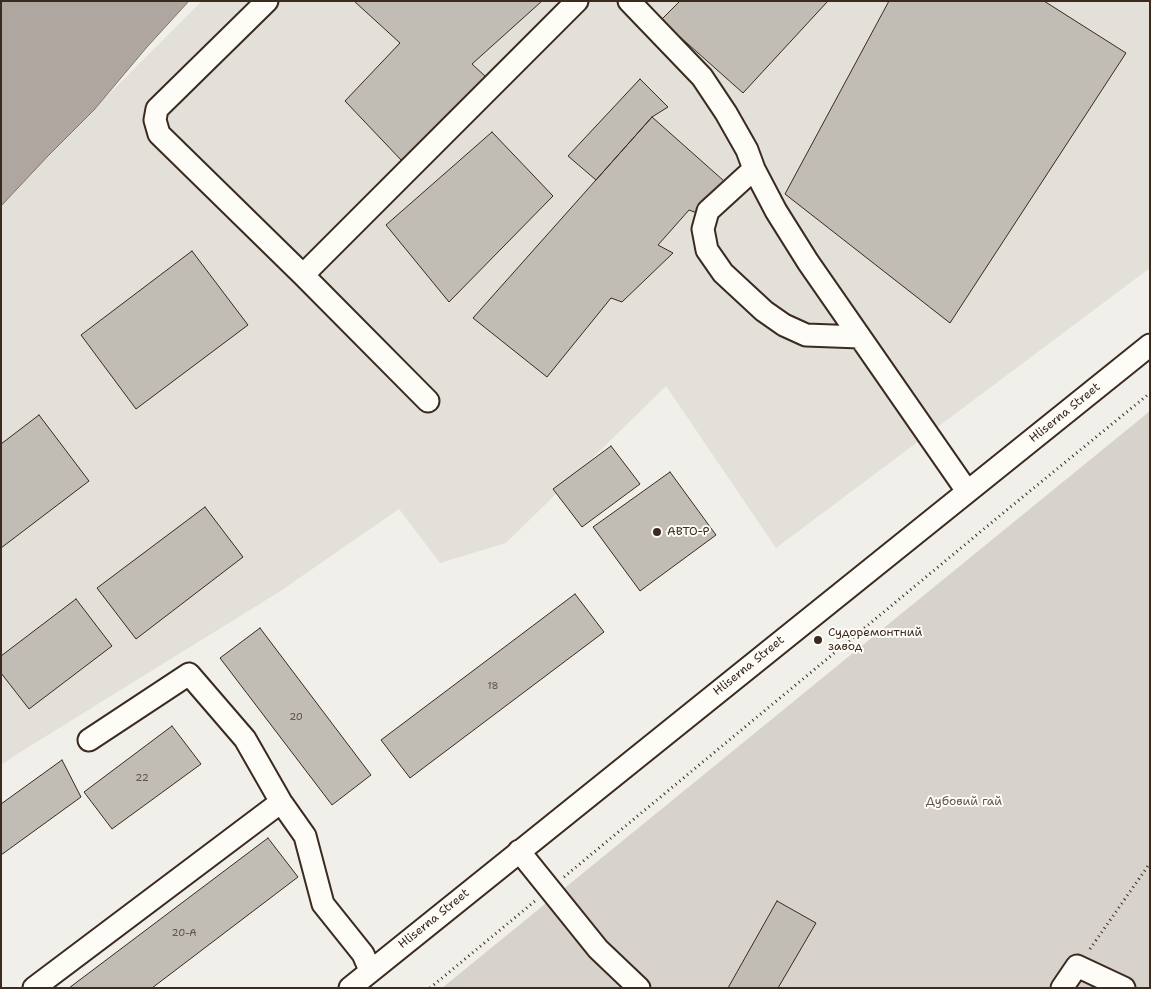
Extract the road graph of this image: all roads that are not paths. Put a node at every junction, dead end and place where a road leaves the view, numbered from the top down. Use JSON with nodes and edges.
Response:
{"nodes":[{"id":1,"x":267,"y":1,"type":"edge"},
{"id":2,"x":577,"y":1,"type":"edge"},
{"id":3,"x":629,"y":1,"type":"edge"},
{"id":4,"x":754,"y":169,"type":"junction"},
{"id":5,"x":303,"y":275,"type":"junction"},
{"id":6,"x":860,"y":337,"type":"junction"},
{"id":7,"x":1150,"y":345,"type":"edge"},
{"id":8,"x":428,"y":401,"type":"dead end"},
{"id":9,"x":968,"y":491,"type":"junction"},
{"id":10,"x":90,"y":740,"type":"dead end"},
{"id":11,"x":281,"y":802,"type":"junction"},
{"id":12,"x":519,"y":851,"type":"junction"},
{"id":13,"x":370,"y":970,"type":"junction"},
{"id":14,"x":34,"y":988,"type":"edge"},
{"id":15,"x":350,"y":988,"type":"edge"},
{"id":16,"x":639,"y":988,"type":"edge"},
{"id":17,"x":1062,"y":988,"type":"edge"},
{"id":18,"x":1124,"y":988,"type":"edge"}],
"edges":[{"from":1,"to":5,"type":"street"},
{"from":2,"to":5,"type":"street"},
{"from":3,"to":4,"type":"street"},
{"from":4,"to":6,"type":"street"},
{"from":4,"to":6,"type":"street"},
{"from":5,"to":8,"type":"street"},
{"from":6,"to":9,"type":"street"},
{"from":7,"to":9,"type":"street","name":"Hliserna Street"},
{"from":9,"to":12,"type":"street","name":"Hliserna Street"},
{"from":10,"to":11,"type":"street"},
{"from":11,"to":13,"type":"street"},
{"from":11,"to":14,"type":"street"},
{"from":12,"to":13,"type":"street","name":"Hliserna Street"},
{"from":12,"to":16,"type":"street"},
{"from":13,"to":15,"type":"street","name":"Hliserna Street"},
{"from":17,"to":18,"type":"street"}]}
